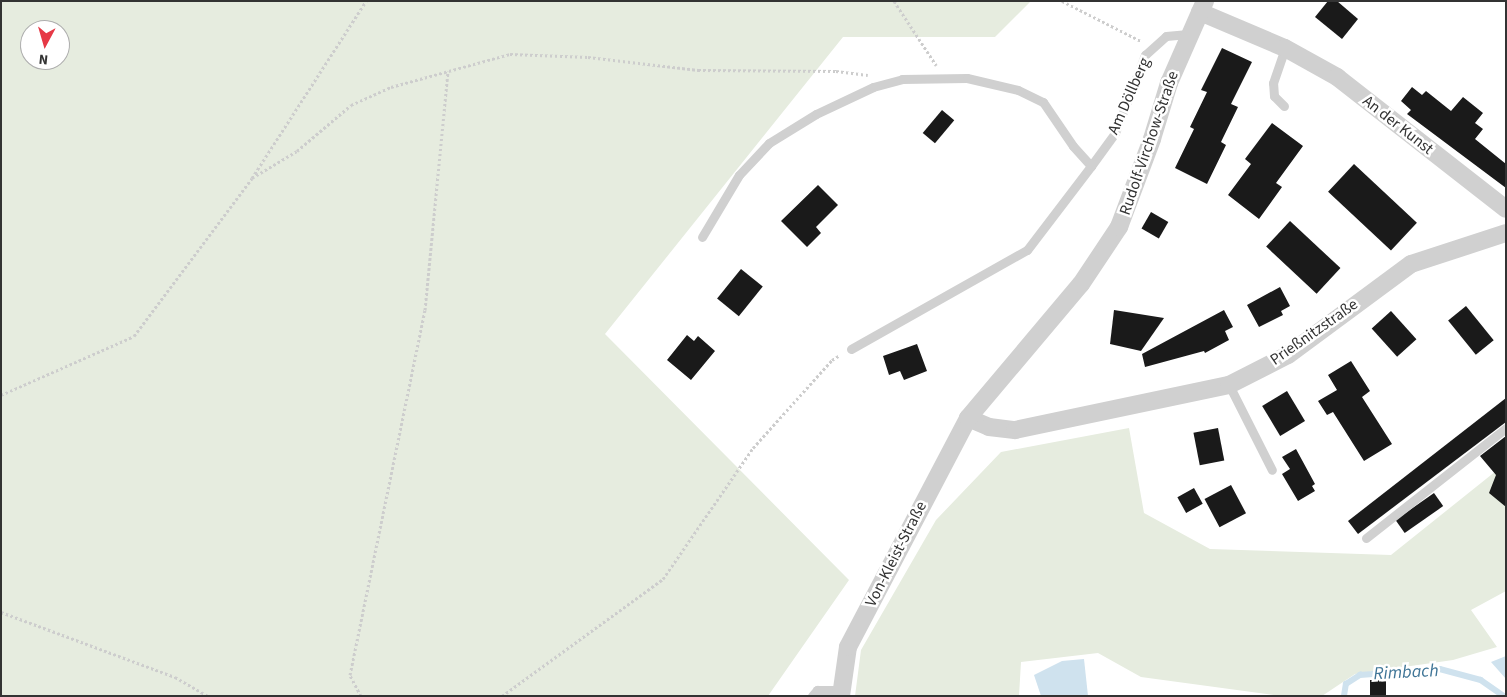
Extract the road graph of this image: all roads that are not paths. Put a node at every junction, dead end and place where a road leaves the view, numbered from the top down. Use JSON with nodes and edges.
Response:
{"nodes":[{"id":1,"x":1203,"y":6,"type":"edge"},
{"id":2,"x":1188,"y":34,"type":"junction"},
{"id":3,"x":1285,"y":48,"type":"junction"},
{"id":4,"x":1284,"y":106,"type":"dead end"},
{"id":5,"x":1091,"y":166,"type":"junction"},
{"id":6,"x":1506,"y":209,"type":"edge"},
{"id":7,"x":1506,"y":233,"type":"edge"},
{"id":8,"x":702,"y":237,"type":"dead end"},
{"id":9,"x":852,"y":349,"type":"road end"},
{"id":10,"x":1229,"y":385,"type":"junction"},
{"id":11,"x":968,"y":418,"type":"junction"},
{"id":12,"x":1506,"y":428,"type":"edge"},
{"id":13,"x":1272,"y":470,"type":"dead end"},
{"id":14,"x":1366,"y":538,"type":"dead end"},
{"id":15,"x":841,"y":693,"type":"edge"},
{"id":16,"x":812,"y":696,"type":"edge"}],
"edges":[{"from":1,"to":2,"type":"street","name":"Rudolf-Virchow-Straße"},
{"from":1,"to":3,"type":"street","name":"An der Kunst"},
{"from":2,"to":5,"type":"lane","name":"Am Döllberg"},
{"from":2,"to":11,"type":"street","name":"Rudolf-Virchow-Straße"},
{"from":3,"to":4,"type":"lane"},
{"from":3,"to":6,"type":"street","name":"An der Kunst"},
{"from":5,"to":8,"type":"lane"},
{"from":5,"to":9,"type":"lane","name":"Am Döllberg"},
{"from":7,"to":10,"type":"street","name":"Prießnitzstraße"},
{"from":10,"to":11,"type":"street","name":"Prießnitzstraße"},
{"from":10,"to":13,"type":"lane"},
{"from":11,"to":15,"type":"street","name":"Von-Kleist-Straße"},
{"from":12,"to":14,"type":"lane"},
{"from":15,"to":16,"type":"lane"}]}
